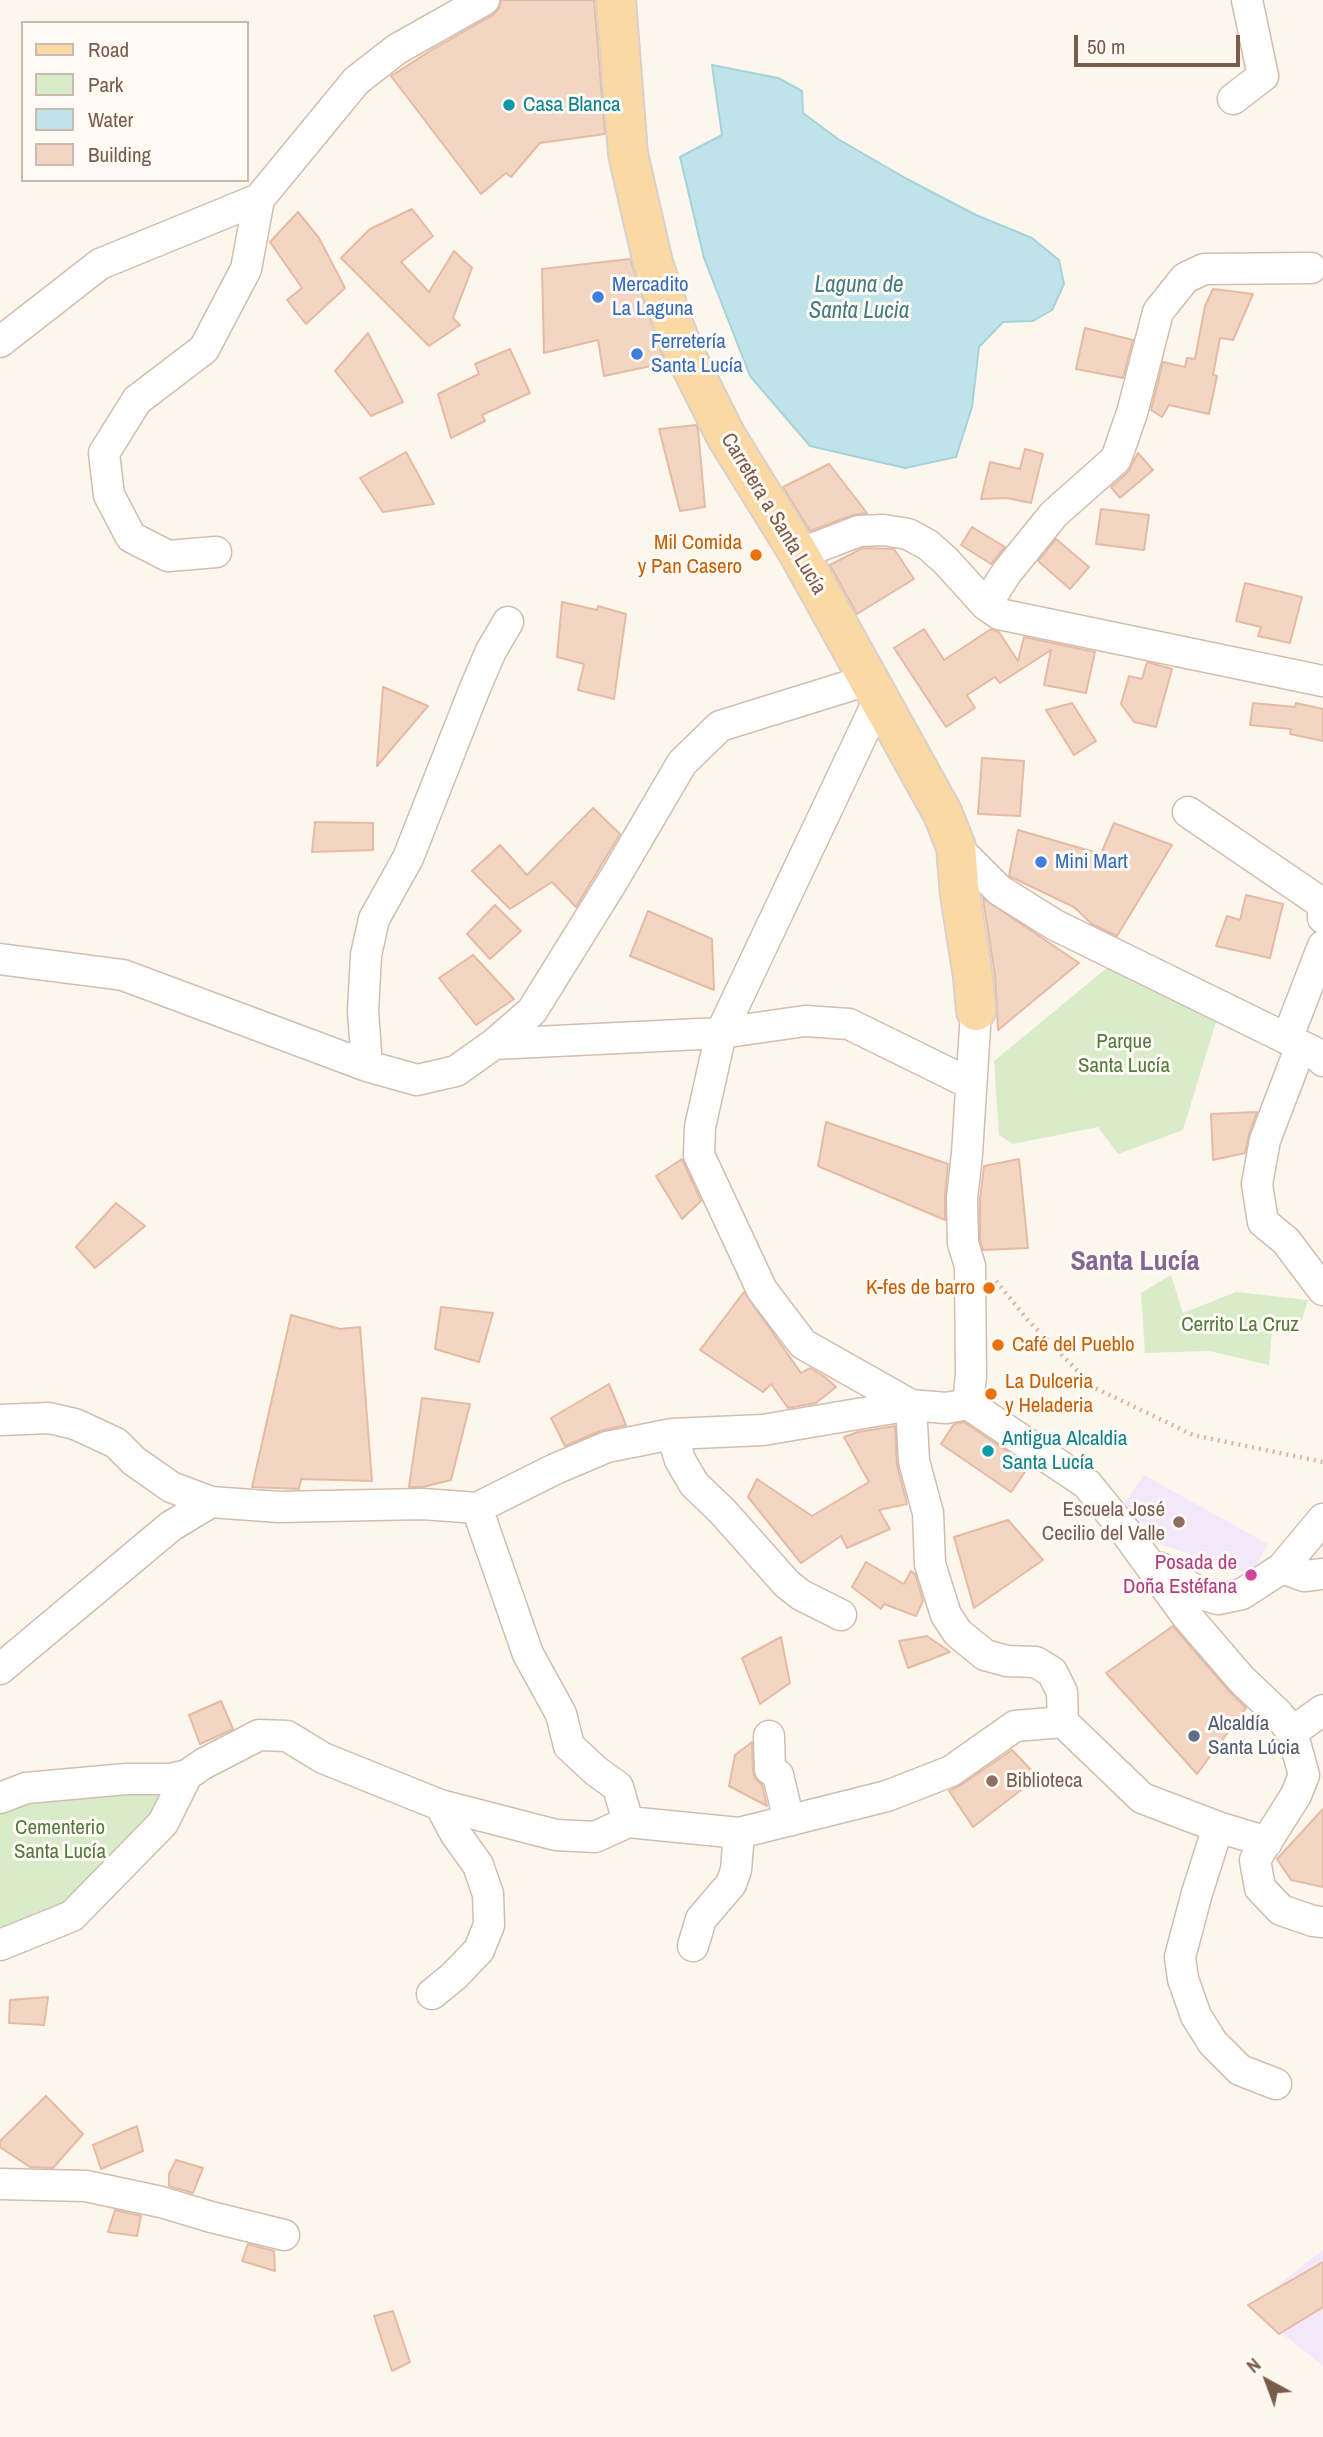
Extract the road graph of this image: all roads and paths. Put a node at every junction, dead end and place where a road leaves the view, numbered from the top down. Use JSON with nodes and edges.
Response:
{"nodes":[{"id":1,"x":484,"y":0,"type":"edge"},
{"id":2,"x":616,"y":0,"type":"edge"},
{"id":3,"x":1247,"y":0,"type":"edge"},
{"id":4,"x":1233,"y":99,"type":"dead end"},
{"id":5,"x":259,"y":199,"type":"junction"},
{"id":6,"x":1311,"y":268,"type":"dead end"},
{"id":7,"x":0,"y":342,"type":"edge"},
{"id":8,"x":216,"y":552,"type":"dead end"},
{"id":9,"x":799,"y":554,"type":"junction"},
{"id":10,"x":986,"y":605,"type":"junction"},
{"id":11,"x":508,"y":622,"type":"dead end"},
{"id":12,"x":1323,"y":681,"type":"edge"},
{"id":13,"x":874,"y":690,"type":"junction"},
{"id":14,"x":1188,"y":812,"type":"dead end"},
{"id":15,"x":956,"y":846,"type":"junction"},
{"id":16,"x":1323,"y":918,"type":"edge"},
{"id":17,"x":1323,"y":946,"type":"edge"},
{"id":18,"x":0,"y":959,"type":"edge"},
{"id":19,"x":976,"y":1011,"type":"joint"},
{"id":20,"x":721,"y":1033,"type":"junction"},
{"id":21,"x":494,"y":1045,"type":"junction"},
{"id":22,"x":1309,"y":1049,"type":"edge"},
{"id":23,"x":367,"y":1066,"type":"junction"},
{"id":24,"x":971,"y":1084,"type":"junction"},
{"id":25,"x":963,"y":1243,"type":"junction"},
{"id":26,"x":1323,"y":1290,"type":"edge"},
{"id":27,"x":968,"y":1404,"type":"junction"},
{"id":28,"x":911,"y":1405,"type":"junction"},
{"id":29,"x":0,"y":1420,"type":"edge"},
{"id":30,"x":672,"y":1434,"type":"junction"},
{"id":31,"x":1323,"y":1462,"type":"edge"},
{"id":32,"x":211,"y":1502,"type":"junction"},
{"id":33,"x":477,"y":1508,"type":"junction"},
{"id":34,"x":1323,"y":1519,"type":"edge"},
{"id":35,"x":1143,"y":1556,"type":"junction"},
{"id":36,"x":1283,"y":1568,"type":"junction"},
{"id":37,"x":1323,"y":1574,"type":"edge"},
{"id":38,"x":841,"y":1615,"type":"dead end"},
{"id":39,"x":0,"y":1670,"type":"edge"},
{"id":40,"x":1323,"y":1710,"type":"edge"},
{"id":41,"x":1063,"y":1722,"type":"junction"},
{"id":42,"x":1292,"y":1732,"type":"junction"},
{"id":43,"x":769,"y":1736,"type":"dead end"},
{"id":44,"x":187,"y":1775,"type":"junction"},
{"id":45,"x":0,"y":1798,"type":"edge"},
{"id":46,"x":440,"y":1805,"type":"junction"},
{"id":47,"x":789,"y":1821,"type":"junction"},
{"id":48,"x":628,"y":1822,"type":"junction"},
{"id":49,"x":1218,"y":1827,"type":"junction"},
{"id":50,"x":739,"y":1833,"type":"junction"},
{"id":51,"x":1267,"y":1842,"type":"junction"},
{"id":52,"x":1323,"y":1922,"type":"edge"},
{"id":53,"x":0,"y":1945,"type":"edge"},
{"id":54,"x":693,"y":1947,"type":"dead end"},
{"id":55,"x":432,"y":1994,"type":"dead end"},
{"id":56,"x":1276,"y":2084,"type":"dead end"},
{"id":57,"x":0,"y":2184,"type":"edge"},
{"id":58,"x":284,"y":2235,"type":"dead end"}],
"edges":[{"from":1,"to":5,"type":"street"},
{"from":2,"to":9,"type":"main road","name":"Carretera a Santa Lucía"},
{"from":3,"to":4,"type":"street"},
{"from":5,"to":7,"type":"street"},
{"from":5,"to":8,"type":"street"},
{"from":6,"to":10,"type":"street"},
{"from":9,"to":10,"type":"street"},
{"from":9,"to":13,"type":"main road","name":"Carretera a Santa Lucía"},
{"from":10,"to":12,"type":"street"},
{"from":11,"to":23,"type":"street"},
{"from":13,"to":15,"type":"main road","name":"Carretera a Santa Lucía"},
{"from":13,"to":20,"type":"street"},
{"from":13,"to":21,"type":"street"},
{"from":14,"to":16,"type":"street"},
{"from":15,"to":19,"type":"main road","name":"Carretera a Santa Lucía"},
{"from":15,"to":22,"type":"street"},
{"from":17,"to":22,"type":"street"},
{"from":18,"to":23,"type":"street"},
{"from":19,"to":24,"type":"street"},
{"from":20,"to":21,"type":"street"},
{"from":20,"to":24,"type":"street"},
{"from":20,"to":28,"type":"street"},
{"from":21,"to":23,"type":"street"},
{"from":22,"to":26,"type":"street"},
{"from":24,"to":25,"type":"street"},
{"from":25,"to":27,"type":"street"},
{"from":25,"to":31,"type":"path"},
{"from":27,"to":28,"type":"street"},
{"from":27,"to":35,"type":"street"},
{"from":28,"to":30,"type":"street"},
{"from":28,"to":41,"type":"street"},
{"from":29,"to":32,"type":"street"},
{"from":30,"to":33,"type":"street"},
{"from":30,"to":38,"type":"street"},
{"from":32,"to":33,"type":"street"},
{"from":32,"to":39,"type":"street"},
{"from":33,"to":48,"type":"street"},
{"from":34,"to":36,"type":"street"},
{"from":35,"to":36,"type":"street"},
{"from":35,"to":42,"type":"street"},
{"from":36,"to":37,"type":"street"},
{"from":40,"to":42,"type":"street"},
{"from":41,"to":47,"type":"street"},
{"from":41,"to":49,"type":"street"},
{"from":42,"to":51,"type":"street"},
{"from":43,"to":47,"type":"street"},
{"from":44,"to":45,"type":"street"},
{"from":44,"to":46,"type":"street"},
{"from":44,"to":53,"type":"street"},
{"from":46,"to":48,"type":"street"},
{"from":46,"to":55,"type":"street"},
{"from":47,"to":50,"type":"street"},
{"from":48,"to":50,"type":"street"},
{"from":49,"to":51,"type":"street"},
{"from":49,"to":56,"type":"street"},
{"from":50,"to":54,"type":"street"},
{"from":51,"to":52,"type":"street"},
{"from":57,"to":58,"type":"street"}]}
